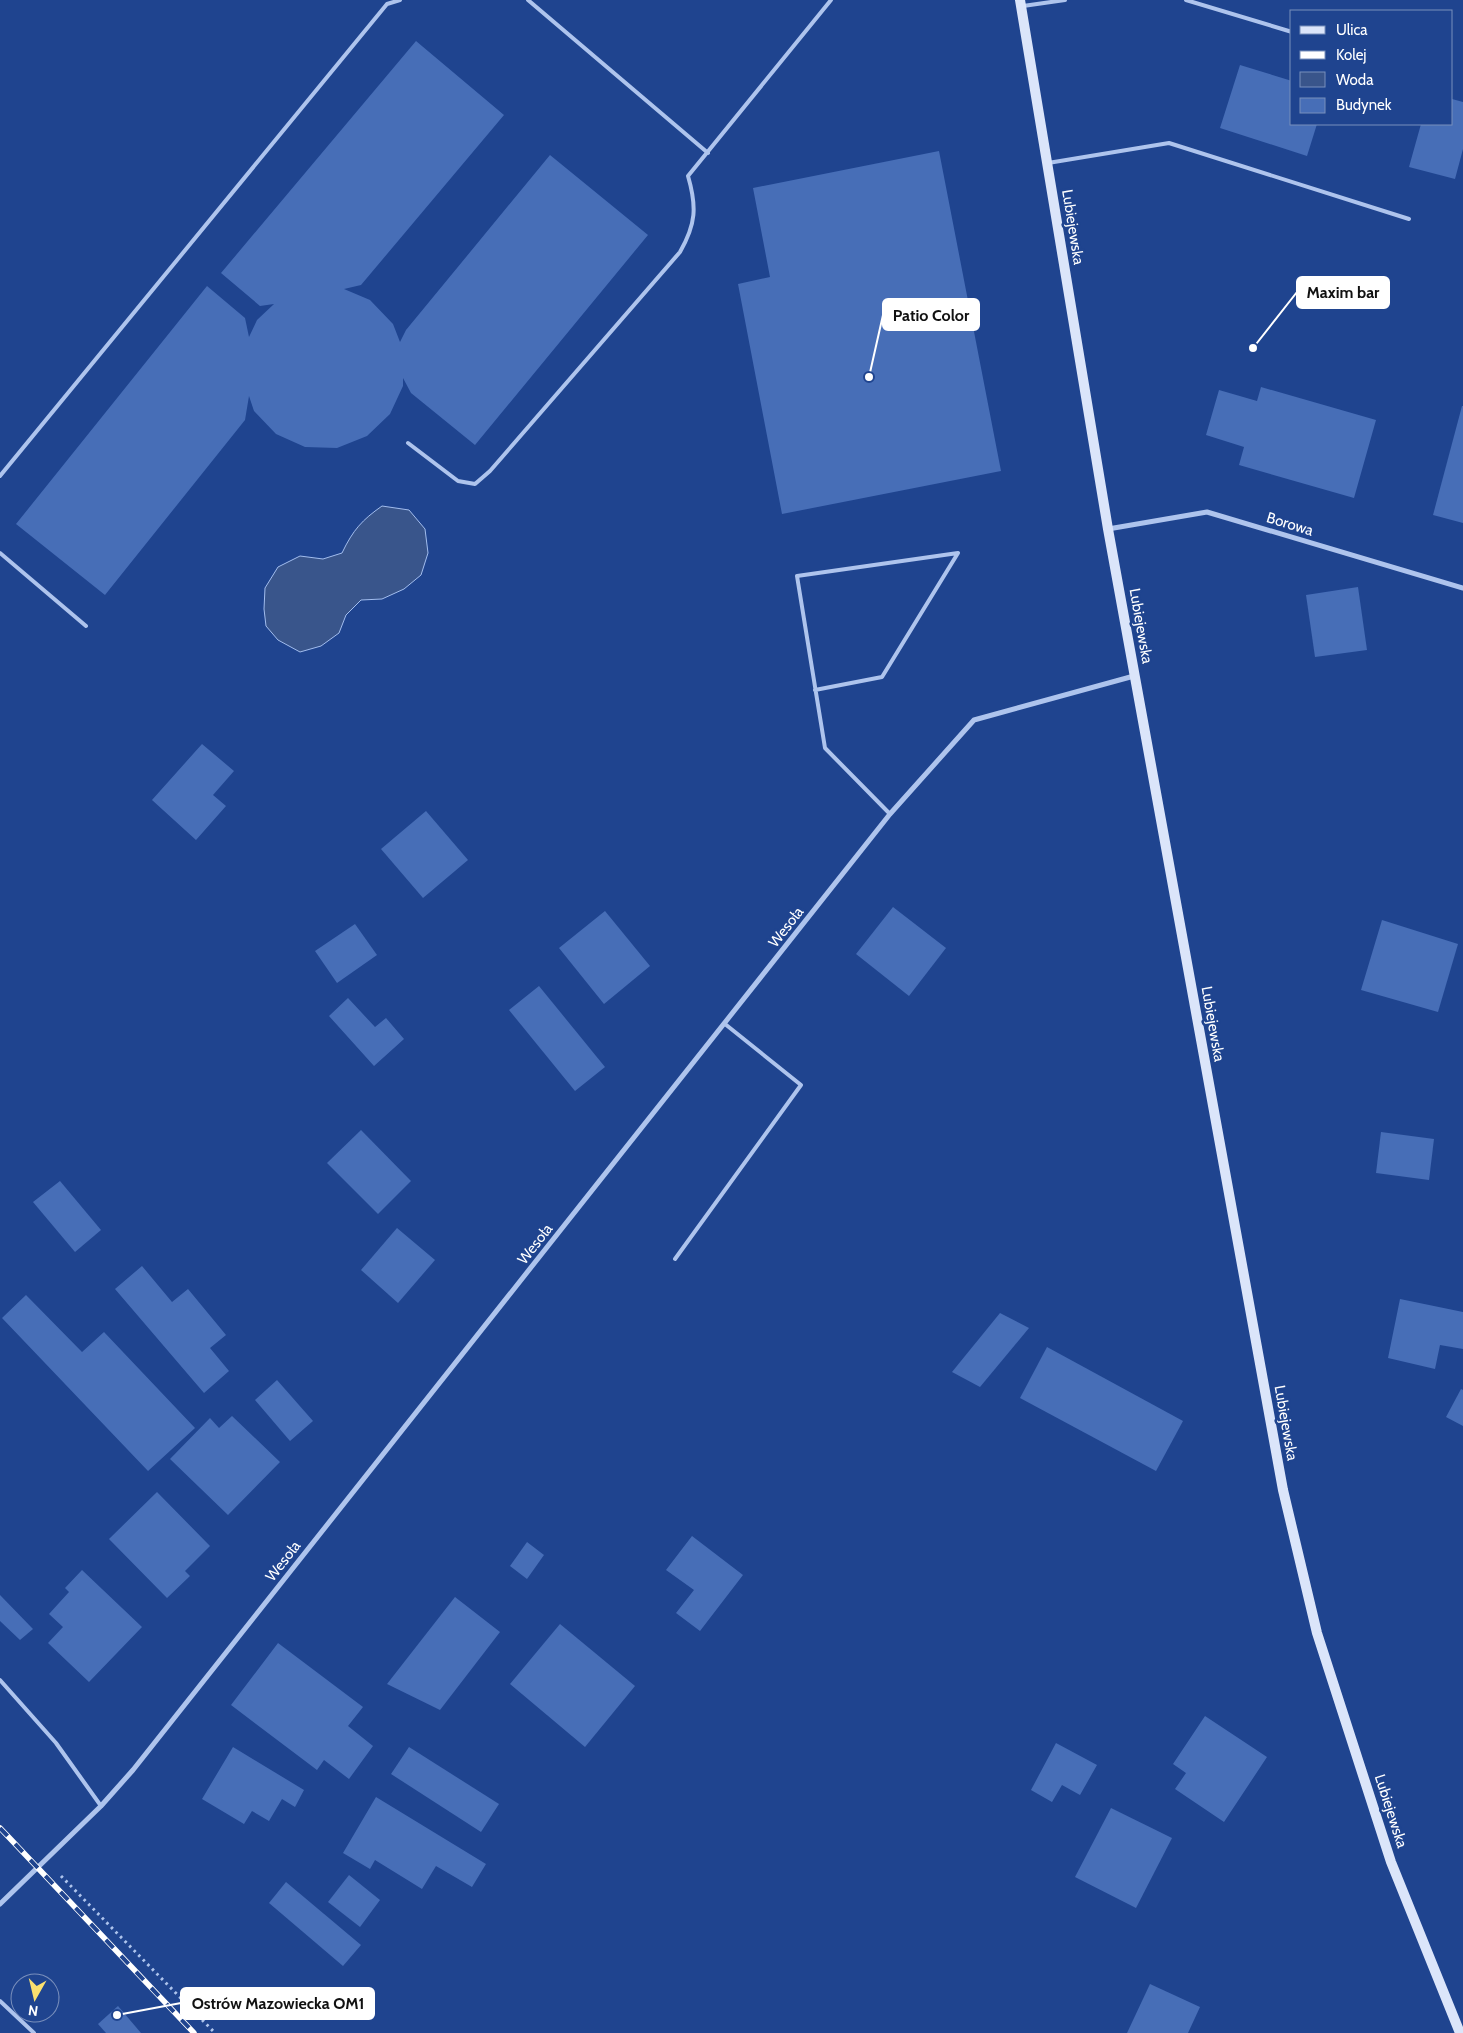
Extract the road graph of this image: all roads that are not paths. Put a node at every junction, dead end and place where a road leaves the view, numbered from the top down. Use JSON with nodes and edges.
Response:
{"nodes":[{"id":1,"x":400,"y":0,"type":"edge"},
{"id":2,"x":528,"y":0,"type":"edge"},
{"id":3,"x":831,"y":0,"type":"edge"},
{"id":4,"x":1066,"y":0,"type":"edge"},
{"id":5,"x":1186,"y":0,"type":"edge"},
{"id":6,"x":1020,"y":3,"type":"edge"},
{"id":7,"x":1290,"y":31,"type":"edge"},
{"id":8,"x":708,"y":153,"type":"junction"},
{"id":9,"x":1048,"y":163,"type":"junction"},
{"id":10,"x":1409,"y":219,"type":"dead end"},
{"id":11,"x":408,"y":443,"type":"dead end"},
{"id":12,"x":0,"y":476,"type":"edge"},
{"id":13,"x":1108,"y":529,"type":"junction"},
{"id":14,"x":0,"y":553,"type":"edge"},
{"id":15,"x":1463,"y":588,"type":"edge"},
{"id":16,"x":86,"y":626,"type":"dead end"},
{"id":17,"x":1134,"y":676,"type":"junction"},
{"id":18,"x":815,"y":690,"type":"junction"},
{"id":19,"x":890,"y":814,"type":"junction"},
{"id":20,"x":725,"y":1024,"type":"junction"},
{"id":21,"x":675,"y":1259,"type":"dead end"},
{"id":22,"x":0,"y":1680,"type":"edge"},
{"id":23,"x":101,"y":1806,"type":"junction"},
{"id":24,"x":0,"y":1904,"type":"edge"},
{"id":25,"x":0,"y":2001,"type":"edge"},
{"id":26,"x":34,"y":2033,"type":"edge"},
{"id":27,"x":1460,"y":2033,"type":"edge"}],
"edges":[{"from":1,"to":12,"type":"lane"},
{"from":2,"to":8,"type":"lane"},
{"from":3,"to":8,"type":"lane"},
{"from":4,"to":6,"type":"lane"},
{"from":5,"to":7,"type":"lane"},
{"from":6,"to":9,"type":"main road","name":"Lubiejewska"},
{"from":8,"to":11,"type":"lane"},
{"from":9,"to":10,"type":"lane"},
{"from":9,"to":13,"type":"main road","name":"Lubiejewska"},
{"from":13,"to":15,"type":"street","name":"Borowa"},
{"from":13,"to":17,"type":"main road","name":"Lubiejewska"},
{"from":14,"to":16,"type":"lane"},
{"from":17,"to":19,"type":"street","name":"Wesoła"},
{"from":17,"to":27,"type":"main road","name":"Lubiejewska"},
{"from":18,"to":18,"type":"lane"},
{"from":18,"to":19,"type":"lane"},
{"from":19,"to":20,"type":"street","name":"Wesoła"},
{"from":20,"to":21,"type":"lane"},
{"from":20,"to":23,"type":"street","name":"Wesoła"},
{"from":22,"to":23,"type":"lane"},
{"from":23,"to":24,"type":"street","name":"Wesoła"},
{"from":25,"to":26,"type":"lane"}]}
